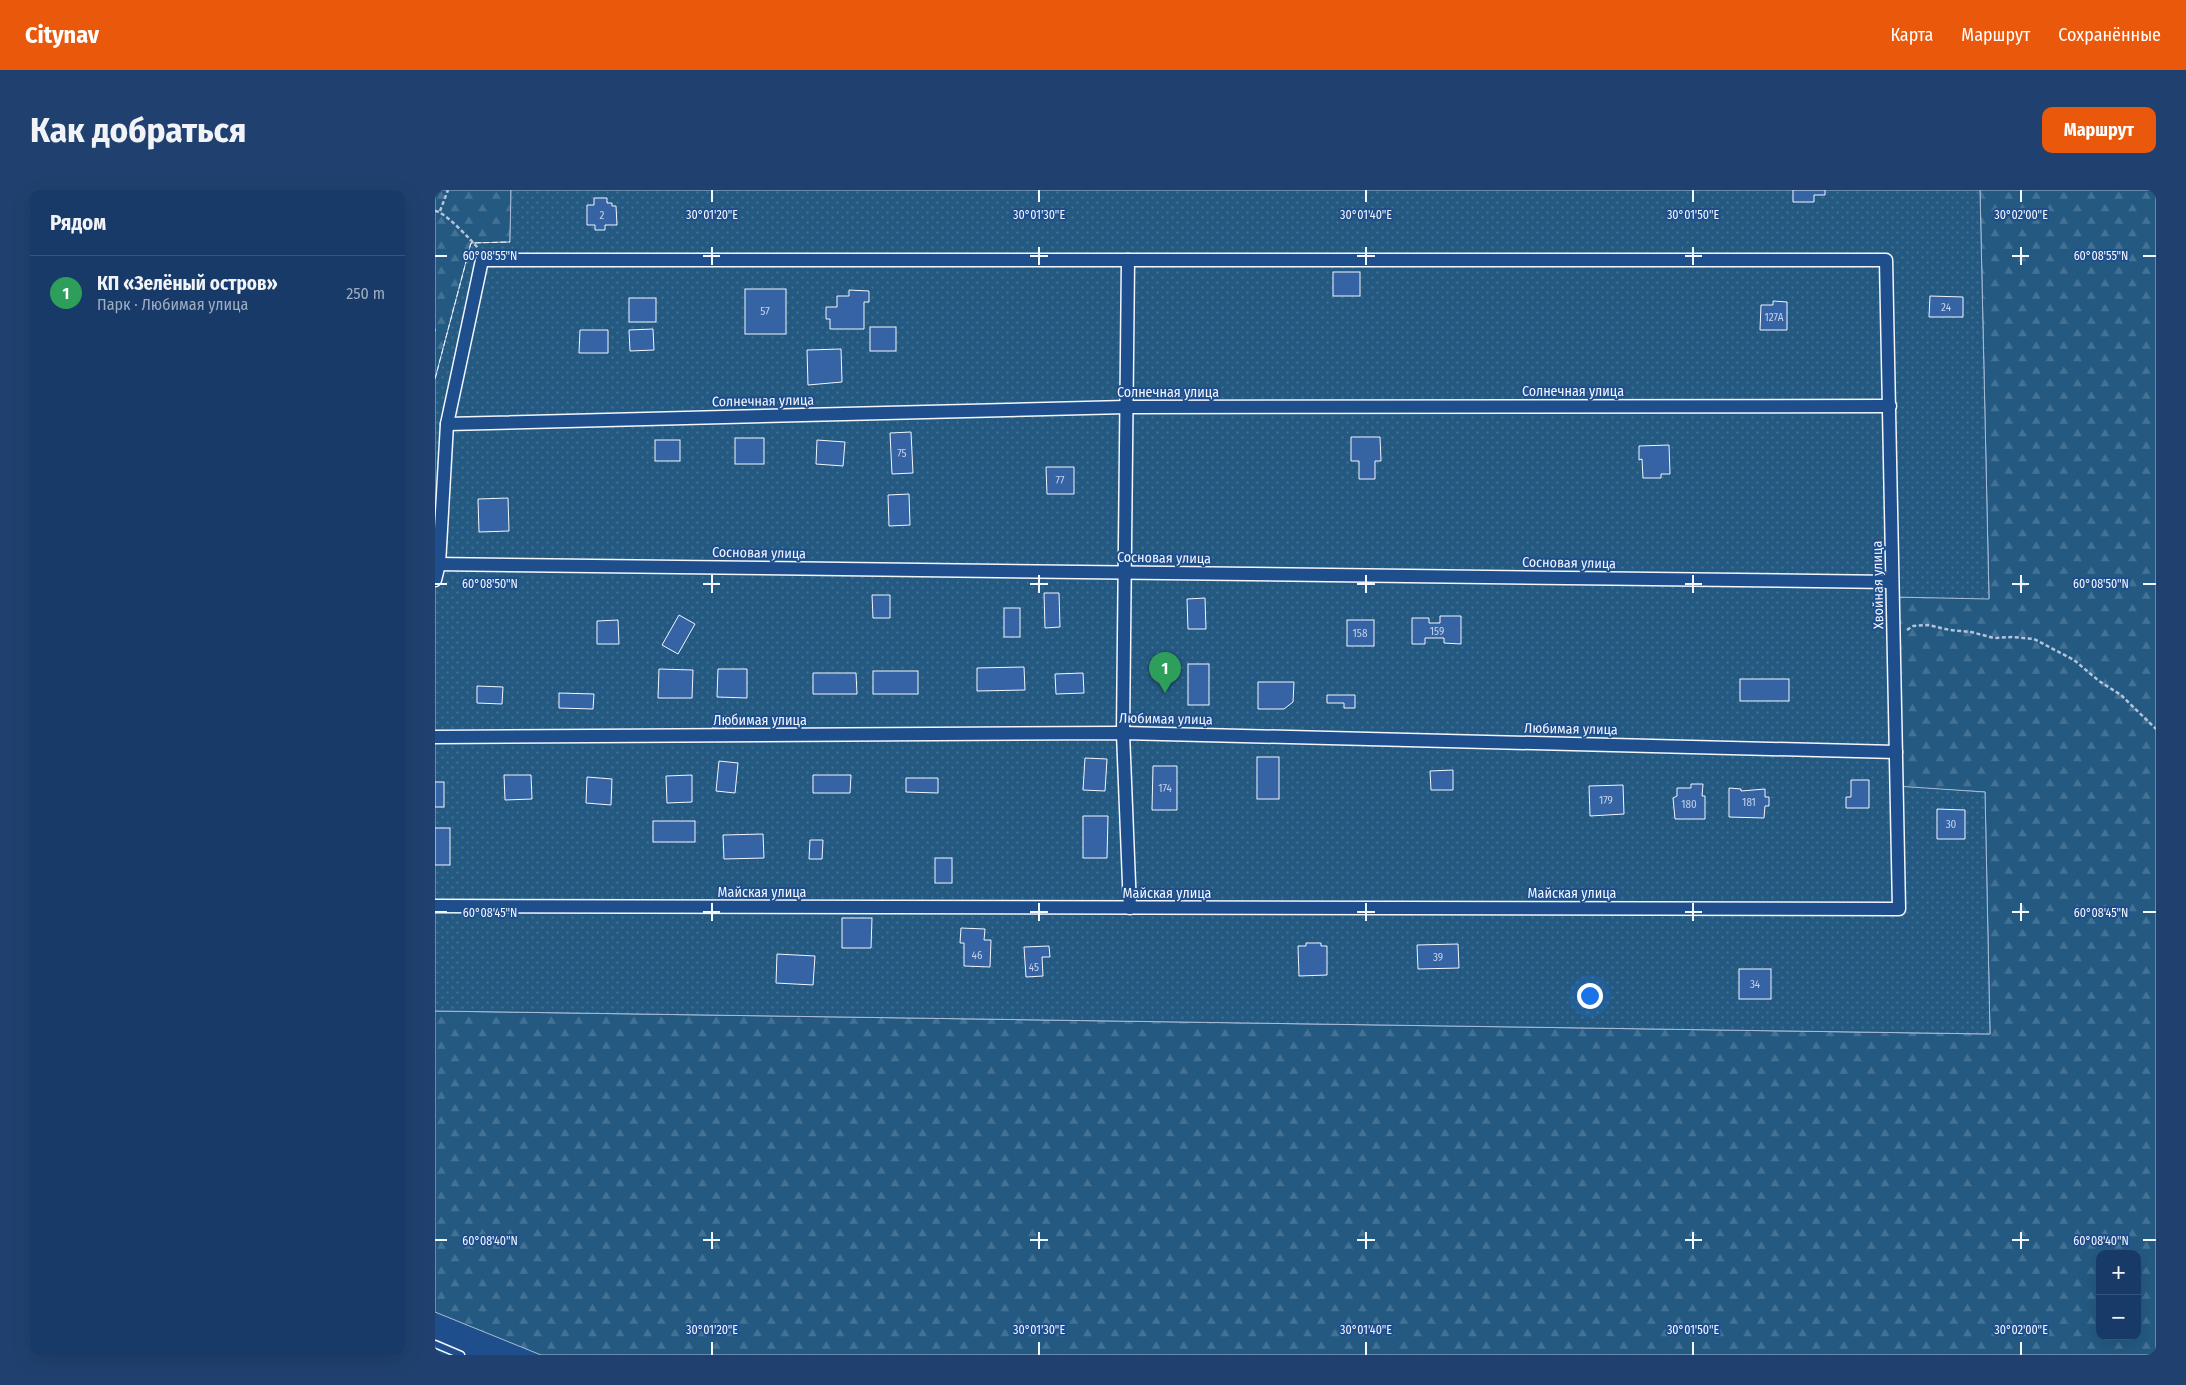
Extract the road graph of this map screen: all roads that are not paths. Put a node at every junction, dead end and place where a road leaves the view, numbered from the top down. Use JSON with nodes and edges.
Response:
{"nodes":[{"id":1,"x":1127,"y":260,"type":"junction"},
{"id":2,"x":1890,"y":406,"type":"junction"},
{"id":3,"x":1125,"y":407,"type":"junction"},
{"id":4,"x":447,"y":424,"type":"junction"},
{"id":5,"x":437,"y":564,"type":"edge"},
{"id":6,"x":1124,"y":572,"type":"junction"},
{"id":7,"x":435,"y":580,"type":"edge"},
{"id":8,"x":1893,"y":582,"type":"junction"},
{"id":9,"x":1123,"y":733,"type":"junction"},
{"id":10,"x":435,"y":737,"type":"edge"},
{"id":11,"x":1896,"y":752,"type":"junction"},
{"id":12,"x":435,"y":906,"type":"edge"},
{"id":13,"x":1130,"y":908,"type":"junction"},
{"id":14,"x":1899,"y":909,"type":"joint"},
{"id":15,"x":435,"y":1344,"type":"edge"},
{"id":16,"x":461,"y":1355,"type":"edge"}],
"edges":[{"from":1,"to":2,"type":"street","name":"Хвойная улица"},
{"from":1,"to":3,"type":"street"},
{"from":1,"to":4,"type":"street"},
{"from":2,"to":3,"type":"street","name":"Солнечная улица"},
{"from":2,"to":8,"type":"street","name":"Хвойная улица"},
{"from":3,"to":4,"type":"street","name":"Солнечная улица"},
{"from":3,"to":6,"type":"street"},
{"from":4,"to":5,"type":"street"},
{"from":5,"to":6,"type":"street","name":"Сосновая улица"},
{"from":5,"to":7,"type":"street"},
{"from":6,"to":8,"type":"street","name":"Сосновая улица"},
{"from":6,"to":9,"type":"street"},
{"from":8,"to":11,"type":"street","name":"Хвойная улица"},
{"from":9,"to":10,"type":"street","name":"Любимая улица"},
{"from":9,"to":11,"type":"street","name":"Любимая улица"},
{"from":9,"to":13,"type":"street"},
{"from":11,"to":14,"type":"street","name":"Хвойная улица"},
{"from":12,"to":13,"type":"street","name":"Майская улица"},
{"from":13,"to":14,"type":"street","name":"Майская улица"},
{"from":15,"to":16,"type":"lane"}]}
